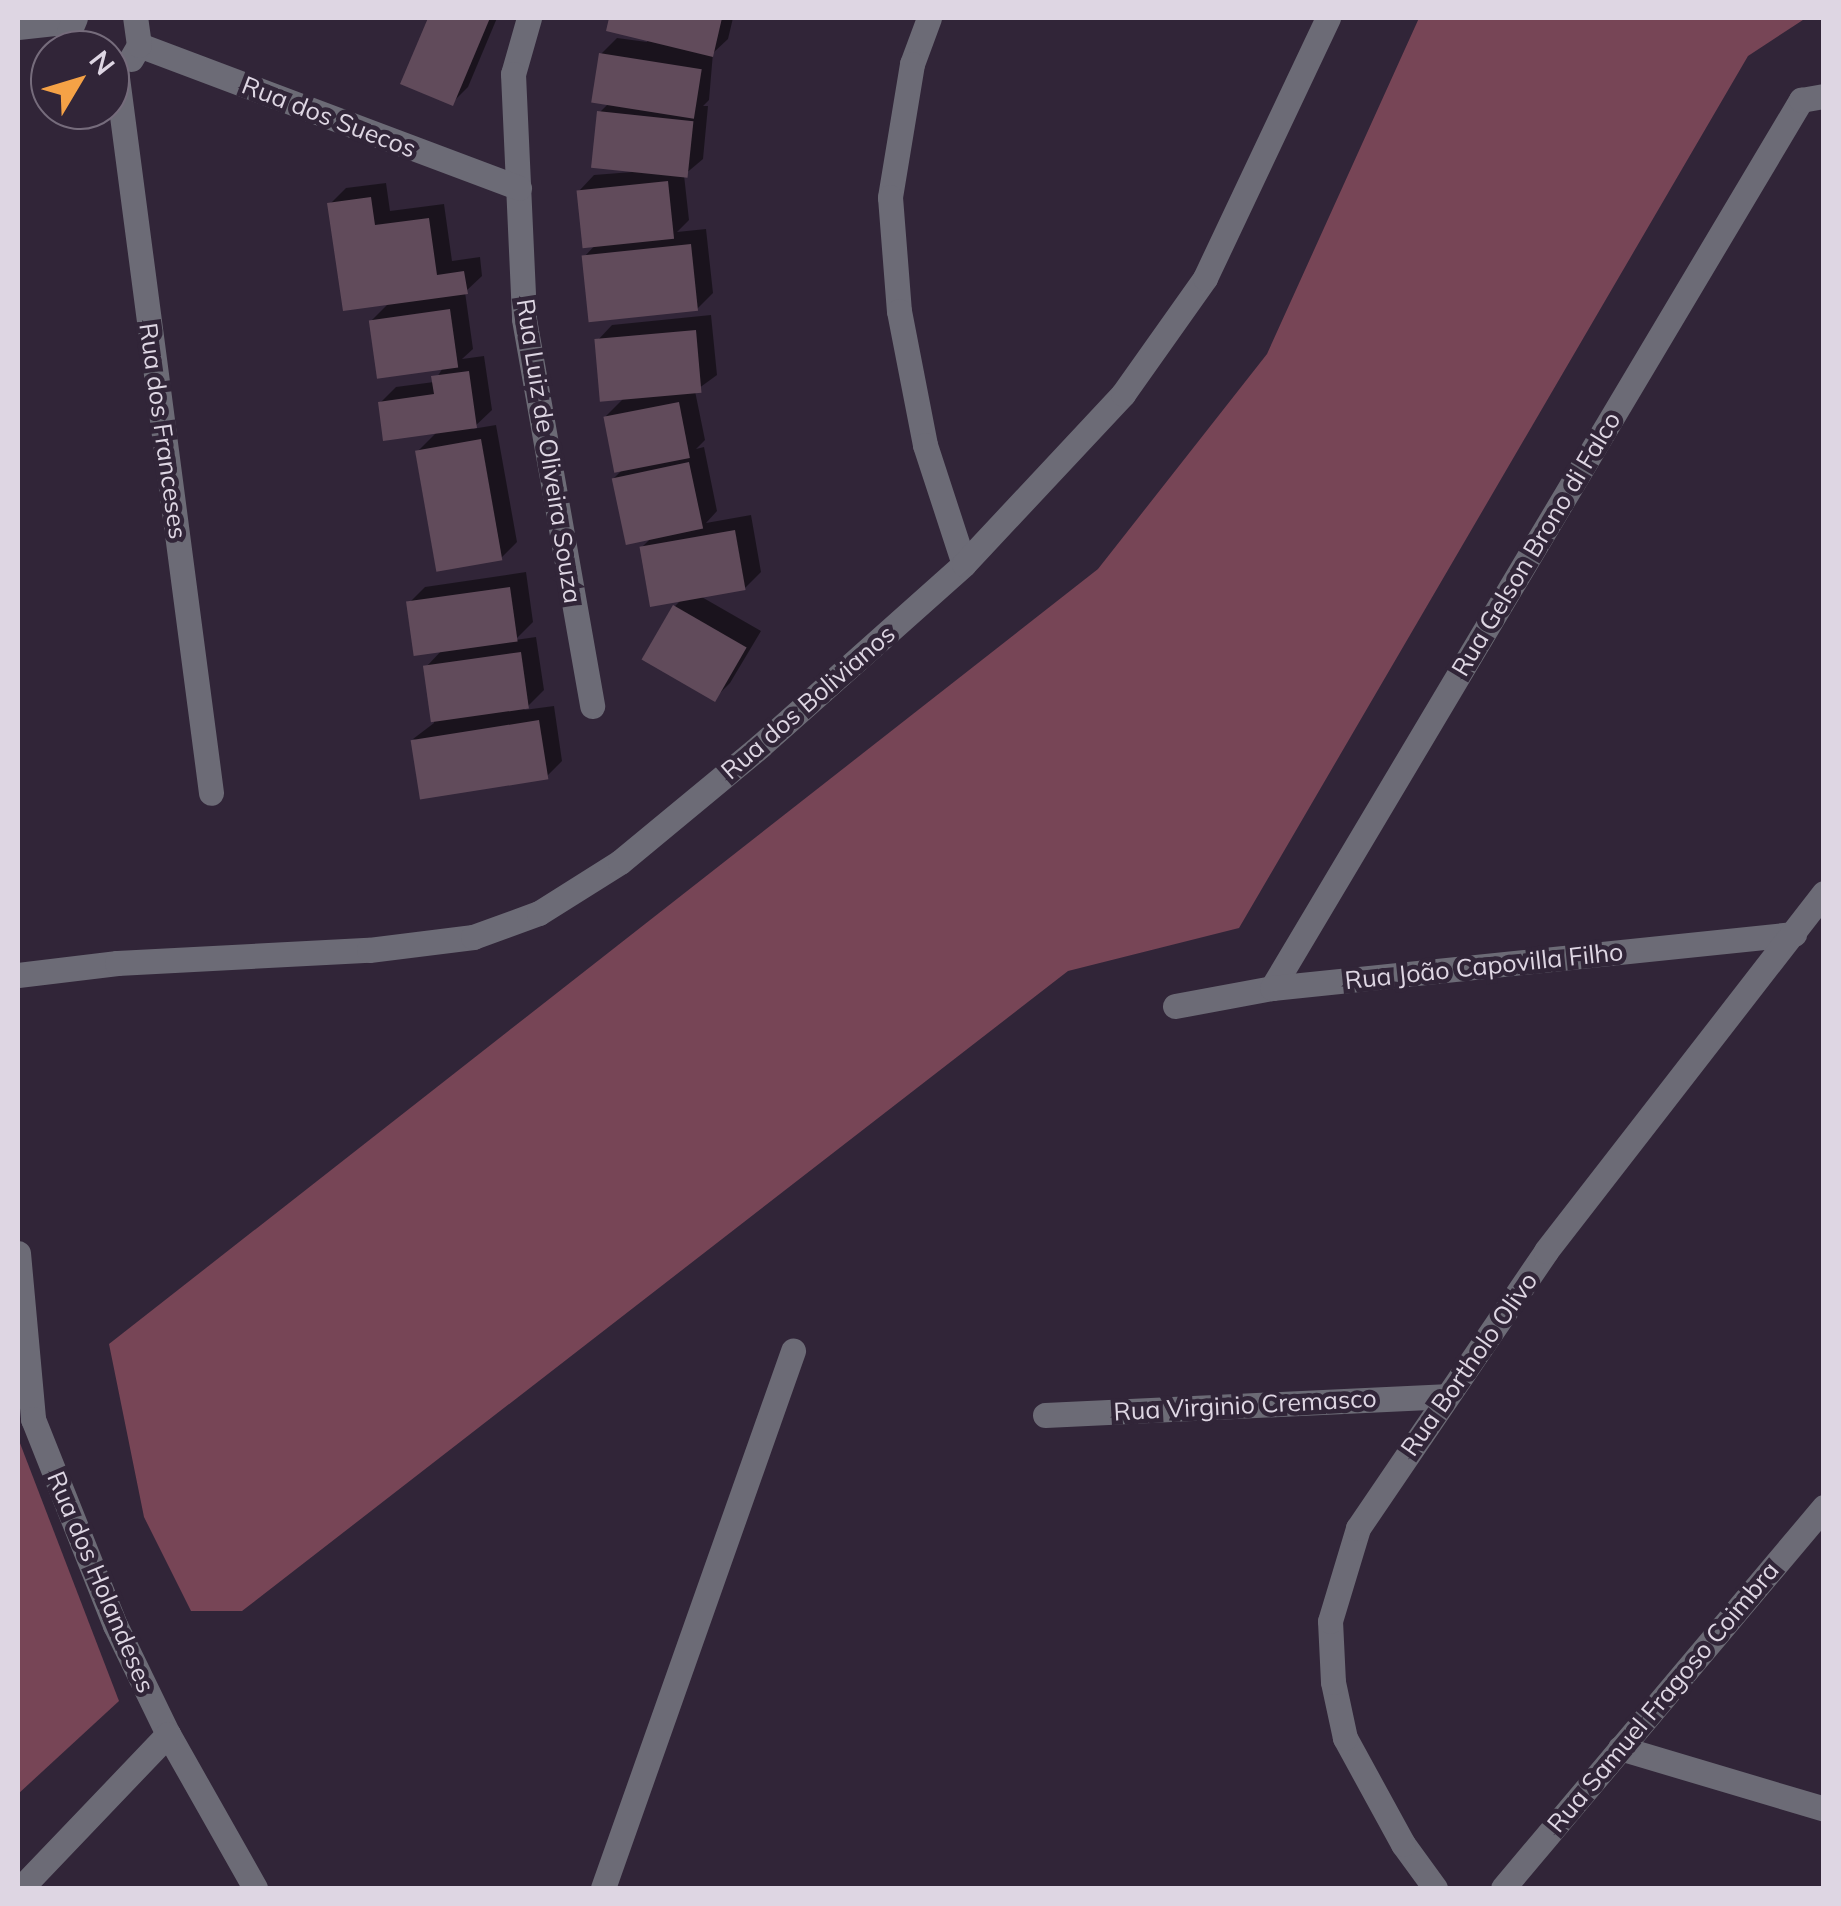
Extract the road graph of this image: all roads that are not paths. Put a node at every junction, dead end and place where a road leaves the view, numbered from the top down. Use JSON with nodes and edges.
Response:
{"nodes":[{"id":1,"x":135,"y":18,"type":"edge"},
{"id":2,"x":529,"y":18,"type":"edge"},
{"id":3,"x":929,"y":18,"type":"edge"},
{"id":4,"x":1328,"y":18,"type":"edge"},
{"id":5,"x":74,"y":19,"type":"edge"},
{"id":6,"x":18,"y":27,"type":"edge"},
{"id":7,"x":139,"y":45,"type":"junction"},
{"id":8,"x":130,"y":59,"type":"edge"},
{"id":9,"x":1812,"y":98,"type":"edge"},
{"id":10,"x":121,"y":130,"type":"edge"},
{"id":11,"x":519,"y":188,"type":"junction"},
{"id":12,"x":964,"y":564,"type":"junction"},
{"id":13,"x":592,"y":706,"type":"dead end"},
{"id":14,"x":211,"y":793,"type":"dead end"},
{"id":15,"x":1824,"y":893,"type":"edge"},
{"id":16,"x":1794,"y":934,"type":"junction"},
{"id":17,"x":18,"y":975,"type":"edge"},
{"id":18,"x":1272,"y":988,"type":"junction"},
{"id":19,"x":1175,"y":1006,"type":"dead end"},
{"id":20,"x":18,"y":1253,"type":"edge"},
{"id":21,"x":793,"y":1351,"type":"dead end"},
{"id":22,"x":1444,"y":1396,"type":"junction"},
{"id":23,"x":1045,"y":1415,"type":"dead end"},
{"id":24,"x":25,"y":1419,"type":"edge"},
{"id":25,"x":1824,"y":1506,"type":"edge"},
{"id":26,"x":168,"y":1734,"type":"junction"},
{"id":27,"x":1620,"y":1748,"type":"junction"},
{"id":28,"x":1824,"y":1809,"type":"edge"},
{"id":29,"x":22,"y":1888,"type":"edge"},
{"id":30,"x":255,"y":1888,"type":"edge"},
{"id":31,"x":603,"y":1888,"type":"edge"},
{"id":32,"x":1435,"y":1888,"type":"edge"},
{"id":33,"x":1503,"y":1888,"type":"edge"}],
"edges":[{"from":1,"to":7,"type":"street"},
{"from":2,"to":11,"type":"street","name":"Rua Luiz de Oliveira Souza"},
{"from":3,"to":12,"type":"street"},
{"from":4,"to":12,"type":"street","name":"Rua dos Bolivianos"},
{"from":5,"to":6,"type":"street"},
{"from":7,"to":8,"type":"street"},
{"from":7,"to":11,"type":"street","name":"Rua dos Suecos"},
{"from":9,"to":18,"type":"street","name":"Rua Gelson Brono di Falco"},
{"from":10,"to":14,"type":"street","name":"Rua dos Franceses"},
{"from":11,"to":13,"type":"street","name":"Rua Luiz de Oliveira Souza"},
{"from":12,"to":17,"type":"street","name":"Rua dos Bolivianos"},
{"from":15,"to":16,"type":"street","name":"Rua Bortholo Olivo"},
{"from":16,"to":18,"type":"street","name":"Rua João Capovilla Filho"},
{"from":16,"to":22,"type":"street","name":"Rua Bortholo Olivo"},
{"from":18,"to":19,"type":"street","name":"Rua João Capovilla Filho"},
{"from":20,"to":24,"type":"street","name":"Rua dos Holandeses"},
{"from":21,"to":31,"type":"street"},
{"from":22,"to":23,"type":"street","name":"Rua Virginio Cremasco"},
{"from":22,"to":32,"type":"street","name":"Rua Bortholo Olivo"},
{"from":24,"to":26,"type":"street","name":"Rua dos Holandeses"},
{"from":25,"to":27,"type":"street","name":"Rua Samuel Fragoso Coimbra"},
{"from":26,"to":29,"type":"street"},
{"from":26,"to":30,"type":"street","name":"Rua dos Holandeses"},
{"from":27,"to":28,"type":"street"},
{"from":27,"to":33,"type":"street","name":"Rua Samuel Fragoso Coimbra"}]}
